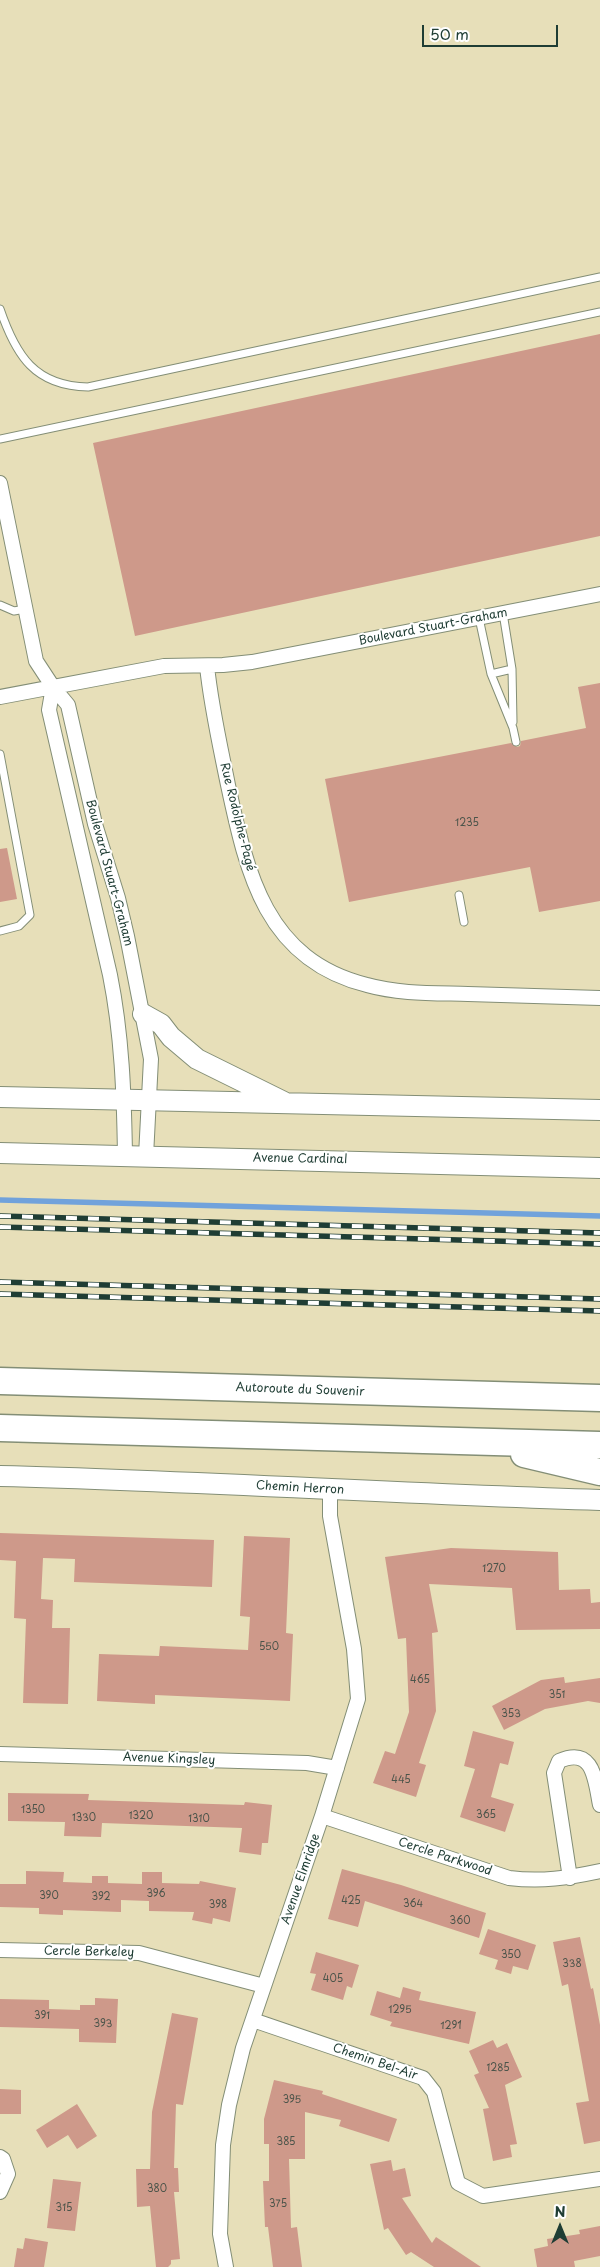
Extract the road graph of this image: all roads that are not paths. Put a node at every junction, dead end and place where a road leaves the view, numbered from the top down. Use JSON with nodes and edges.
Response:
{"nodes":[{"id":1,"x":600,"y":277,"type":"edge"},
{"id":2,"x":0,"y":309,"type":"edge"},
{"id":3,"x":600,"y":312,"type":"edge"},
{"id":4,"x":0,"y":439,"type":"edge"},
{"id":5,"x":0,"y":483,"type":"edge"},
{"id":6,"x":600,"y":594,"type":"edge"},
{"id":7,"x":0,"y":605,"type":"edge"},
{"id":8,"x":25,"y":609,"type":"junction"},
{"id":9,"x":503,"y":613,"type":"junction"},
{"id":10,"x":479,"y":618,"type":"junction"},
{"id":11,"x":207,"y":666,"type":"junction"},
{"id":12,"x":512,"y":669,"type":"junction"},
{"id":13,"x":491,"y":674,"type":"junction"},
{"id":14,"x":53,"y":686,"type":"junction"},
{"id":15,"x":0,"y":697,"type":"edge"},
{"id":16,"x":513,"y":728,"type":"junction"},
{"id":17,"x":516,"y":742,"type":"dead end"},
{"id":18,"x":0,"y":754,"type":"edge"},
{"id":19,"x":460,"y":895,"type":"dead end"},
{"id":20,"x":464,"y":922,"type":"dead end"},
{"id":21,"x":0,"y":931,"type":"edge"},
{"id":22,"x":600,"y":998,"type":"edge"},
{"id":23,"x":143,"y":1014,"type":"junction"},
{"id":24,"x":0,"y":1097,"type":"edge"},
{"id":25,"x":124,"y":1100,"type":"junction"},
{"id":26,"x":148,"y":1101,"type":"junction"},
{"id":27,"x":288,"y":1104,"type":"junction"},
{"id":28,"x":600,"y":1110,"type":"edge"},
{"id":29,"x":0,"y":1153,"type":"edge"},
{"id":30,"x":124,"y":1155,"type":"junction"},
{"id":31,"x":146,"y":1156,"type":"junction"},
{"id":32,"x":600,"y":1168,"type":"edge"},
{"id":33,"x":0,"y":1381,"type":"edge"},
{"id":34,"x":600,"y":1382,"type":"edge"},
{"id":35,"x":442,"y":1394,"type":"junction"},
{"id":36,"x":600,"y":1398,"type":"edge"},
{"id":37,"x":0,"y":1428,"type":"edge"},
{"id":38,"x":470,"y":1441,"type":"junction"},
{"id":39,"x":600,"y":1445,"type":"edge"},
{"id":40,"x":600,"y":1472,"type":"edge"},
{"id":41,"x":0,"y":1476,"type":"edge"},
{"id":42,"x":330,"y":1489,"type":"junction"},
{"id":43,"x":600,"y":1500,"type":"edge"},
{"id":44,"x":0,"y":1754,"type":"edge"},
{"id":45,"x":337,"y":1768,"type":"junction"},
{"id":46,"x":600,"y":1805,"type":"edge"},
{"id":47,"x":322,"y":1816,"type":"junction"},
{"id":48,"x":600,"y":1871,"type":"edge"},
{"id":49,"x":570,"y":1878,"type":"junction"},
{"id":50,"x":0,"y":1950,"type":"edge"},
{"id":51,"x":264,"y":1986,"type":"junction"},
{"id":52,"x":253,"y":2020,"type":"junction"},
{"id":53,"x":0,"y":2157,"type":"edge"},
{"id":54,"x":600,"y":2179,"type":"edge"},
{"id":55,"x":0,"y":2192,"type":"edge"},
{"id":56,"x":226,"y":2267,"type":"edge"}],
"edges":[{"from":1,"to":2,"type":"lane"},
{"from":3,"to":4,"type":"lane"},
{"from":5,"to":8,"type":"street","name":"Boulevard Stuart-Graham"},
{"from":6,"to":9,"type":"street","name":"Boulevard Stuart-Graham"},
{"from":7,"to":8,"type":"lane"},
{"from":8,"to":14,"type":"street","name":"Boulevard Stuart-Graham"},
{"from":9,"to":10,"type":"street","name":"Boulevard Stuart-Graham"},
{"from":9,"to":12,"type":"lane"},
{"from":10,"to":11,"type":"street","name":"Boulevard Stuart-Graham"},
{"from":10,"to":13,"type":"lane"},
{"from":11,"to":14,"type":"street"},
{"from":11,"to":22,"type":"street","name":"Rue Rodolphe-Pagé"},
{"from":12,"to":13,"type":"lane"},
{"from":12,"to":16,"type":"lane"},
{"from":13,"to":16,"type":"lane"},
{"from":14,"to":15,"type":"street"},
{"from":14,"to":23,"type":"street","name":"Boulevard Stuart-Graham"},
{"from":14,"to":25,"type":"street","name":"Boulevard Stuart-Graham"},
{"from":16,"to":17,"type":"lane"},
{"from":18,"to":21,"type":"lane"},
{"from":19,"to":20,"type":"lane"},
{"from":23,"to":26,"type":"street","name":"Boulevard Stuart-Graham"},
{"from":23,"to":27,"type":"main road"},
{"from":24,"to":25,"type":"main road"},
{"from":25,"to":26,"type":"main road"},
{"from":25,"to":30,"type":"street","name":"Boulevard Stuart-Graham"},
{"from":26,"to":27,"type":"main road"},
{"from":26,"to":31,"type":"street","name":"Boulevard Stuart-Graham"},
{"from":27,"to":28,"type":"main road"},
{"from":29,"to":30,"type":"main road","name":"Avenue Cardinal"},
{"from":30,"to":31,"type":"main road","name":"Avenue Cardinal"},
{"from":31,"to":32,"type":"main road","name":"Avenue Cardinal"},
{"from":33,"to":35,"type":"highway","name":"Autoroute du Souvenir"},
{"from":34,"to":35,"type":"highway"},
{"from":35,"to":36,"type":"highway","name":"Autoroute du Souvenir"},
{"from":37,"to":38,"type":"highway"},
{"from":38,"to":39,"type":"highway"},
{"from":38,"to":40,"type":"highway"},
{"from":41,"to":42,"type":"main road","name":"Chemin Herron"},
{"from":42,"to":43,"type":"main road","name":"Chemin Herron"},
{"from":42,"to":45,"type":"street","name":"Avenue Elmridge"},
{"from":44,"to":45,"type":"street","name":"Avenue Kingsley"},
{"from":45,"to":47,"type":"street","name":"Avenue Elmridge"},
{"from":46,"to":49,"type":"street"},
{"from":47,"to":49,"type":"street","name":"Cercle Parkwood"},
{"from":47,"to":51,"type":"street","name":"Avenue Elmridge"},
{"from":48,"to":49,"type":"street","name":"Cercle Parkwood"},
{"from":50,"to":51,"type":"street","name":"Cercle Berkeley"},
{"from":51,"to":52,"type":"street","name":"Avenue Elmridge"},
{"from":52,"to":54,"type":"street","name":"Chemin Bel-Air"},
{"from":52,"to":56,"type":"street","name":"Avenue Elmridge"},
{"from":53,"to":55,"type":"street"}]}
